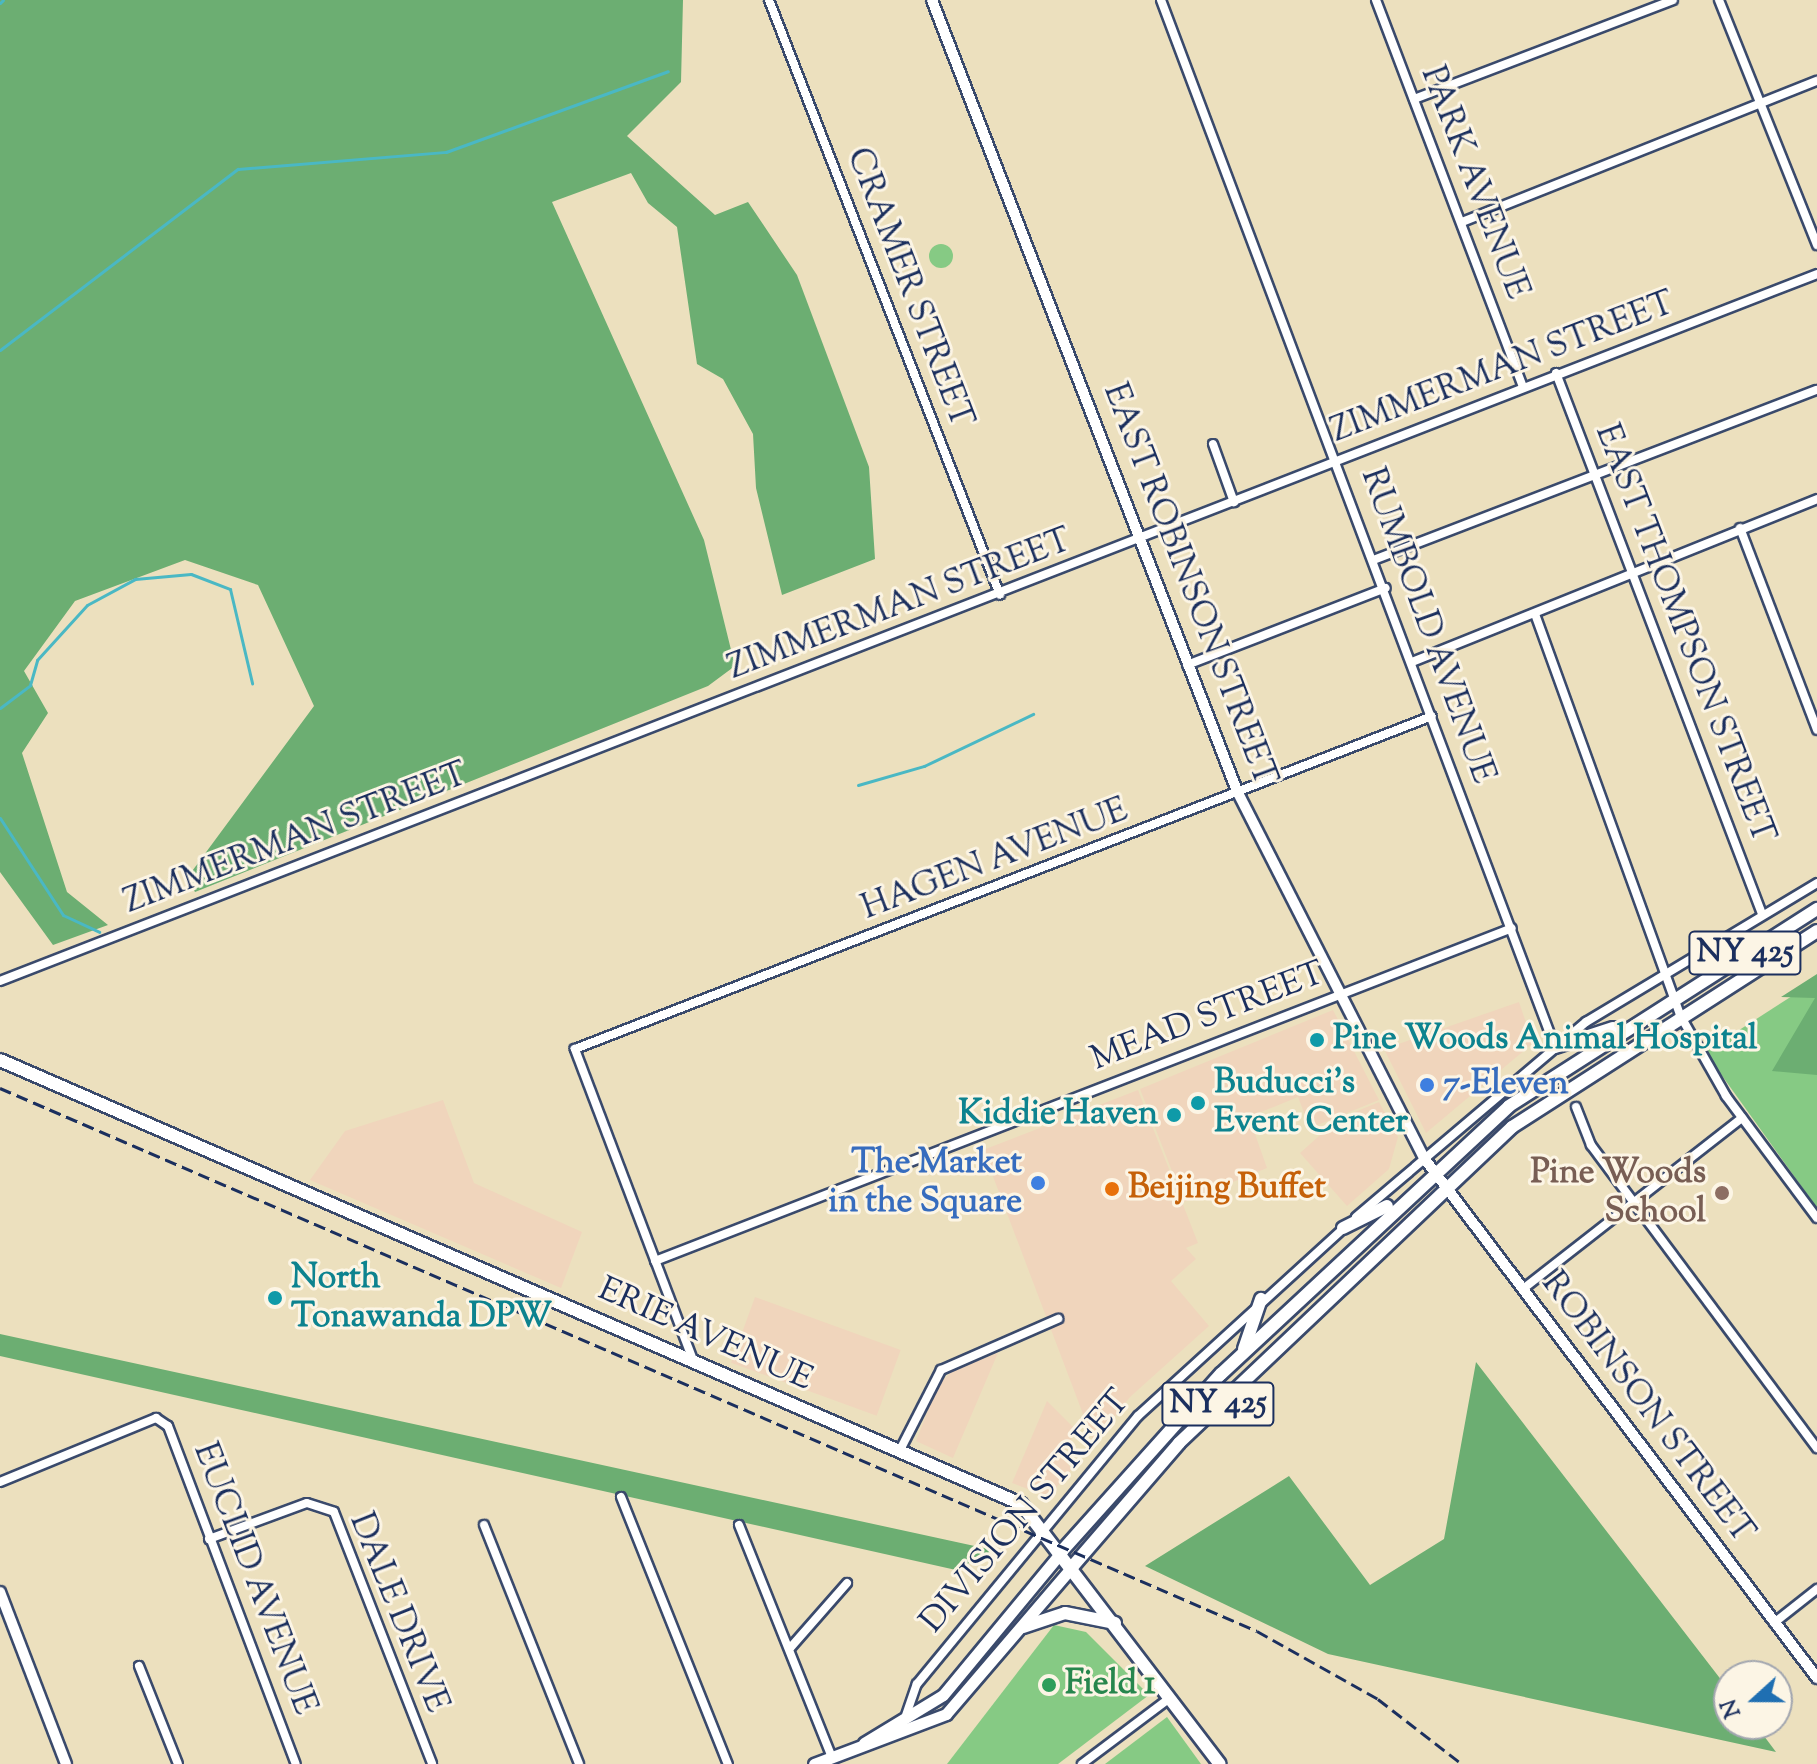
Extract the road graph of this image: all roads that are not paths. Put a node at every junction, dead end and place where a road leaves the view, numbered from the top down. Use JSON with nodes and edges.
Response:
{"nodes":[{"id":1,"x":769,"y":0,"type":"edge"},
{"id":2,"x":932,"y":0,"type":"edge"},
{"id":3,"x":1161,"y":0,"type":"edge"},
{"id":4,"x":1376,"y":0,"type":"edge"},
{"id":5,"x":1673,"y":0,"type":"edge"},
{"id":6,"x":1719,"y":0,"type":"edge"},
{"id":7,"x":1817,"y":81,"type":"edge"},
{"id":8,"x":1414,"y":99,"type":"junction"},
{"id":9,"x":1763,"y":104,"type":"junction"},
{"id":10,"x":1813,"y":221,"type":"edge"},
{"id":11,"x":1462,"y":222,"type":"junction"},
{"id":12,"x":1817,"y":245,"type":"edge"},
{"id":13,"x":1817,"y":274,"type":"edge"},
{"id":14,"x":1556,"y":373,"type":"junction"},
{"id":15,"x":1522,"y":385,"type":"junction"},
{"id":16,"x":1817,"y":390,"type":"edge"},
{"id":17,"x":1213,"y":444,"type":"dead end"},
{"id":18,"x":1338,"y":460,"type":"junction"},
{"id":19,"x":1596,"y":475,"type":"junction"},
{"id":20,"x":1817,"y":499,"type":"edge"},
{"id":21,"x":1234,"y":502,"type":"junction"},
{"id":22,"x":1740,"y":528,"type":"junction"},
{"id":23,"x":1140,"y":538,"type":"junction"},
{"id":24,"x":1376,"y":559,"type":"junction"},
{"id":25,"x":1634,"y":573,"type":"junction"},
{"id":26,"x":1386,"y":588,"type":"junction"},
{"id":27,"x":1000,"y":595,"type":"junction"},
{"id":28,"x":1535,"y":614,"type":"junction"},
{"id":29,"x":1412,"y":662,"type":"junction"},
{"id":30,"x":1187,"y":665,"type":"junction"},
{"id":31,"x":1432,"y":716,"type":"junction"},
{"id":32,"x":1817,"y":730,"type":"edge"},
{"id":33,"x":1237,"y":791,"type":"junction"},
{"id":34,"x":1817,"y":883,"type":"edge"},
{"id":35,"x":1817,"y":909,"type":"edge"},
{"id":36,"x":1762,"y":914,"type":"junction"},
{"id":37,"x":1512,"y":928,"type":"junction"},
{"id":38,"x":1817,"y":931,"type":"edge"},
{"id":39,"x":1664,"y":974,"type":"junction"},
{"id":40,"x":0,"y":981,"type":"edge"},
{"id":41,"x":1340,"y":994,"type":"junction"},
{"id":42,"x":1673,"y":998,"type":"junction"},
{"id":43,"x":1680,"y":1015,"type":"junction"},
{"id":44,"x":1631,"y":1022,"type":"junction"},
{"id":45,"x":1555,"y":1047,"type":"junction"},
{"id":46,"x":0,"y":1060,"type":"edge"},
{"id":47,"x":1576,"y":1107,"type":"dead end"},
{"id":48,"x":1742,"y":1118,"type":"junction"},
{"id":49,"x":1424,"y":1158,"type":"junction"},
{"id":50,"x":1434,"y":1171,"type":"junction"},
{"id":51,"x":1445,"y":1185,"type":"junction"},
{"id":52,"x":1407,"y":1195,"type":"junction"},
{"id":53,"x":1633,"y":1202,"type":"junction"},
{"id":54,"x":1817,"y":1218,"type":"edge"},
{"id":55,"x":1343,"y":1228,"type":"junction"},
{"id":56,"x":655,"y":1261,"type":"junction"},
{"id":57,"x":1523,"y":1289,"type":"junction"},
{"id":58,"x":1261,"y":1299,"type":"junction"},
{"id":59,"x":1058,"y":1319,"type":"dead end"},
{"id":60,"x":1242,"y":1354,"type":"junction"},
{"id":61,"x":693,"y":1360,"type":"junction"},
{"id":62,"x":1817,"y":1448,"type":"edge"},
{"id":63,"x":900,"y":1450,"type":"junction"},
{"id":64,"x":0,"y":1482,"type":"edge"},
{"id":65,"x":621,"y":1497,"type":"dead end"},
{"id":66,"x":484,"y":1525,"type":"dead end"},
{"id":67,"x":739,"y":1525,"type":"dead end"},
{"id":68,"x":1044,"y":1527,"type":"junction"},
{"id":69,"x":209,"y":1539,"type":"junction"},
{"id":70,"x":1062,"y":1551,"type":"junction"},
{"id":71,"x":1073,"y":1566,"type":"junction"},
{"id":72,"x":847,"y":1583,"type":"dead end"},
{"id":73,"x":1817,"y":1589,"type":"edge"},
{"id":74,"x":0,"y":1592,"type":"edge"},
{"id":75,"x":1115,"y":1623,"type":"junction"},
{"id":76,"x":1774,"y":1623,"type":"junction"},
{"id":77,"x":1023,"y":1627,"type":"junction"},
{"id":78,"x":791,"y":1647,"type":"junction"},
{"id":79,"x":139,"y":1666,"type":"dead end"},
{"id":80,"x":1817,"y":1678,"type":"edge"},
{"id":81,"x":1170,"y":1698,"type":"junction"},
{"id":82,"x":904,"y":1722,"type":"junction"},
{"id":83,"x":849,"y":1750,"type":"junction"},
{"id":84,"x":832,"y":1757,"type":"junction"},
{"id":85,"x":66,"y":1764,"type":"edge"},
{"id":86,"x":178,"y":1764,"type":"edge"},
{"id":87,"x":296,"y":1764,"type":"edge"},
{"id":88,"x":432,"y":1764,"type":"edge"},
{"id":89,"x":579,"y":1764,"type":"edge"},
{"id":90,"x":728,"y":1764,"type":"edge"},
{"id":91,"x":814,"y":1764,"type":"edge"},
{"id":92,"x":1082,"y":1764,"type":"edge"},
{"id":93,"x":1220,"y":1764,"type":"edge"}],
"edges":[{"from":1,"to":27,"type":"street","name":"CRAMER STREET"},
{"from":2,"to":23,"type":"street","name":"EAST ROBINSON STREET"},
{"from":3,"to":18,"type":"street","name":"RUMBOLD AVENUE"},
{"from":4,"to":8,"type":"street","name":"PARK AVENUE"},
{"from":5,"to":8,"type":"street"},
{"from":6,"to":9,"type":"street"},
{"from":7,"to":9,"type":"street"},
{"from":8,"to":11,"type":"street","name":"PARK AVENUE"},
{"from":9,"to":10,"type":"street"},
{"from":9,"to":11,"type":"street"},
{"from":10,"to":12,"type":"street"},
{"from":11,"to":15,"type":"street","name":"PARK AVENUE"},
{"from":13,"to":14,"type":"street","name":"ZIMMERMAN STREET"},
{"from":14,"to":15,"type":"street","name":"ZIMMERMAN STREET"},
{"from":14,"to":19,"type":"street","name":"EAST THOMPSON STREET"},
{"from":15,"to":18,"type":"street","name":"ZIMMERMAN STREET"},
{"from":16,"to":19,"type":"street"},
{"from":17,"to":21,"type":"street"},
{"from":18,"to":21,"type":"street","name":"ZIMMERMAN STREET"},
{"from":18,"to":24,"type":"street","name":"RUMBOLD AVENUE"},
{"from":19,"to":24,"type":"street"},
{"from":19,"to":25,"type":"street","name":"EAST THOMPSON STREET"},
{"from":20,"to":22,"type":"street"},
{"from":21,"to":23,"type":"street","name":"ZIMMERMAN STREET"},
{"from":22,"to":25,"type":"street"},
{"from":22,"to":32,"type":"street"},
{"from":23,"to":27,"type":"street","name":"ZIMMERMAN STREET"},
{"from":23,"to":30,"type":"street","name":"EAST ROBINSON STREET"},
{"from":24,"to":26,"type":"street","name":"RUMBOLD AVENUE"},
{"from":25,"to":28,"type":"street"},
{"from":25,"to":36,"type":"street","name":"EAST THOMPSON STREET"},
{"from":26,"to":29,"type":"street","name":"RUMBOLD AVENUE"},
{"from":26,"to":30,"type":"street"},
{"from":27,"to":40,"type":"street","name":"ZIMMERMAN STREET"},
{"from":28,"to":29,"type":"street"},
{"from":28,"to":39,"type":"street"},
{"from":29,"to":31,"type":"street","name":"RUMBOLD AVENUE"},
{"from":30,"to":33,"type":"street","name":"EAST ROBINSON STREET"},
{"from":31,"to":33,"type":"street","name":"HAGEN AVENUE"},
{"from":31,"to":37,"type":"street","name":"RUMBOLD AVENUE"},
{"from":33,"to":41,"type":"street","name":"EAST ROBINSON STREET"},
{"from":33,"to":56,"type":"street","name":"HAGEN AVENUE"},
{"from":34,"to":36,"type":"street","name":"DIVISION STREET"},
{"from":35,"to":42,"type":"main road","number":"NY 425"},
{"from":36,"to":39,"type":"street","name":"DIVISION STREET"},
{"from":37,"to":41,"type":"street","name":"MEAD STREET"},
{"from":37,"to":45,"type":"street","name":"RUMBOLD AVENUE"},
{"from":38,"to":43,"type":"main road","number":"NY 425"},
{"from":39,"to":42,"type":"street"},
{"from":39,"to":45,"type":"street","name":"DIVISION STREET"},
{"from":41,"to":49,"type":"street","name":"EAST ROBINSON STREET"},
{"from":41,"to":56,"type":"street","name":"MEAD STREET"},
{"from":42,"to":43,"type":"street"},
{"from":42,"to":44,"type":"main road","number":"NY 425"},
{"from":43,"to":48,"type":"street"},
{"from":43,"to":51,"type":"main road","number":"NY 425"},
{"from":44,"to":45,"type":"main road"},
{"from":44,"to":50,"type":"main road","number":"NY 425"},
{"from":45,"to":49,"type":"street","name":"DIVISION STREET"},
{"from":46,"to":61,"type":"main road","name":"ERIE AVENUE"},
{"from":47,"to":53,"type":"street"},
{"from":48,"to":53,"type":"street"},
{"from":48,"to":54,"type":"street"},
{"from":49,"to":50,"type":"street","name":"EAST ROBINSON STREET"},
{"from":49,"to":55,"type":"street","name":"DIVISION STREET"},
{"from":50,"to":51,"type":"street","name":"ROBINSON STREET"},
{"from":50,"to":52,"type":"main road","number":"NY 425"},
{"from":51,"to":57,"type":"street","name":"ROBINSON STREET"},
{"from":51,"to":71,"type":"main road","number":"NY 425"},
{"from":52,"to":55,"type":"main road"},
{"from":52,"to":60,"type":"main road","number":"NY 425"},
{"from":53,"to":57,"type":"street"},
{"from":53,"to":62,"type":"street"},
{"from":55,"to":58,"type":"street","name":"DIVISION STREET"},
{"from":56,"to":61,"type":"street"},
{"from":57,"to":76,"type":"street","name":"ROBINSON STREET"},
{"from":58,"to":60,"type":"main road"},
{"from":58,"to":68,"type":"street","name":"DIVISION STREET"},
{"from":59,"to":63,"type":"street"},
{"from":60,"to":70,"type":"main road","number":"NY 425"},
{"from":61,"to":63,"type":"main road","name":"ERIE AVENUE"},
{"from":63,"to":68,"type":"main road","name":"ERIE AVENUE"},
{"from":64,"to":69,"type":"street","name":"EUCLID AVENUE"},
{"from":65,"to":90,"type":"street"},
{"from":66,"to":89,"type":"street"},
{"from":67,"to":78,"type":"street"},
{"from":68,"to":70,"type":"main road","name":"ERIE AVENUE"},
{"from":68,"to":82,"type":"street","name":"DIVISION STREET"},
{"from":69,"to":87,"type":"street","name":"EUCLID AVENUE"},
{"from":69,"to":88,"type":"street","name":"DALE DRIVE"},
{"from":70,"to":71,"type":"main road","name":"ERIE AVENUE"},
{"from":70,"to":82,"type":"main road"},
{"from":71,"to":75,"type":"main road","name":"ERIE AVENUE"},
{"from":71,"to":77,"type":"main road"},
{"from":72,"to":78,"type":"street"},
{"from":73,"to":76,"type":"street"},
{"from":74,"to":85,"type":"street"},
{"from":75,"to":77,"type":"main road"},
{"from":75,"to":81,"type":"main road","name":"ERIE AVENUE"},
{"from":76,"to":80,"type":"street","name":"ROBINSON STREET"},
{"from":77,"to":83,"type":"main road"},
{"from":78,"to":84,"type":"street"},
{"from":79,"to":86,"type":"street"},
{"from":81,"to":92,"type":"street"},
{"from":81,"to":93,"type":"main road","name":"ERIE AVENUE"},
{"from":82,"to":83,"type":"main road"},
{"from":83,"to":84,"type":"main road"},
{"from":84,"to":91,"type":"main road"}]}
